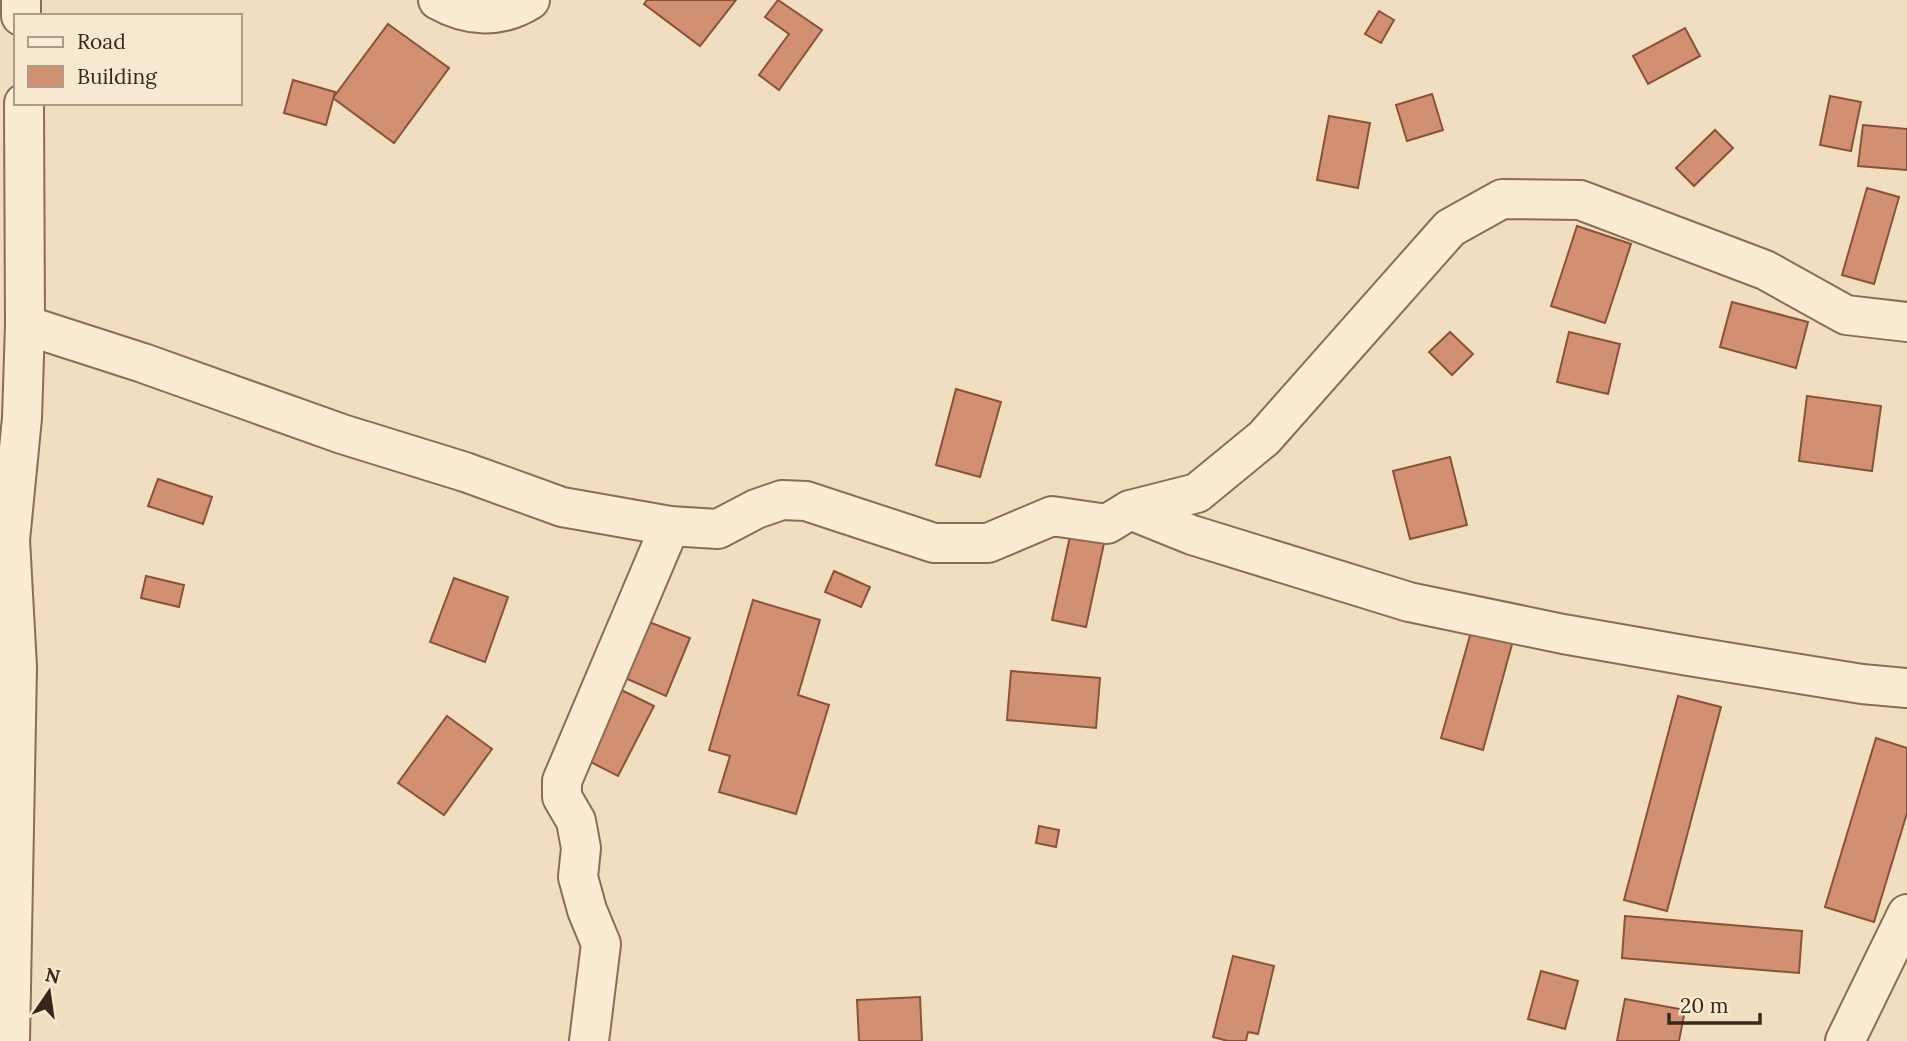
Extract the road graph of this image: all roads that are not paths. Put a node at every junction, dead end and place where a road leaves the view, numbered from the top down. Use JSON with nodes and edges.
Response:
{"nodes":[{"id":1,"x":438,"y":0,"type":"edge"},
{"id":2,"x":530,"y":0,"type":"edge"},
{"id":3,"x":24,"y":105,"type":"edge"},
{"id":4,"x":1907,"y":323,"type":"edge"},
{"id":5,"x":25,"y":325,"type":"junction"},
{"id":6,"x":1197,"y":493,"type":"junction"},
{"id":7,"x":1130,"y":510,"type":"junction"},
{"id":8,"x":670,"y":526,"type":"junction"},
{"id":9,"x":1192,"y":535,"type":"junction"},
{"id":10,"x":1907,"y":688,"type":"edge"},
{"id":11,"x":1907,"y":914,"type":"edge"},
{"id":12,"x":10,"y":1041,"type":"edge"},
{"id":13,"x":589,"y":1041,"type":"edge"},
{"id":14,"x":1845,"y":1041,"type":"edge"}],
"edges":[{"from":1,"to":2,"type":"street"},
{"from":3,"to":5,"type":"street"},
{"from":4,"to":6,"type":"street"},
{"from":5,"to":8,"type":"street"},
{"from":5,"to":12,"type":"street"},
{"from":6,"to":7,"type":"street"},
{"from":6,"to":9,"type":"street"},
{"from":7,"to":8,"type":"street"},
{"from":7,"to":9,"type":"street"},
{"from":8,"to":13,"type":"street"},
{"from":9,"to":10,"type":"street"},
{"from":11,"to":14,"type":"street"}]}
